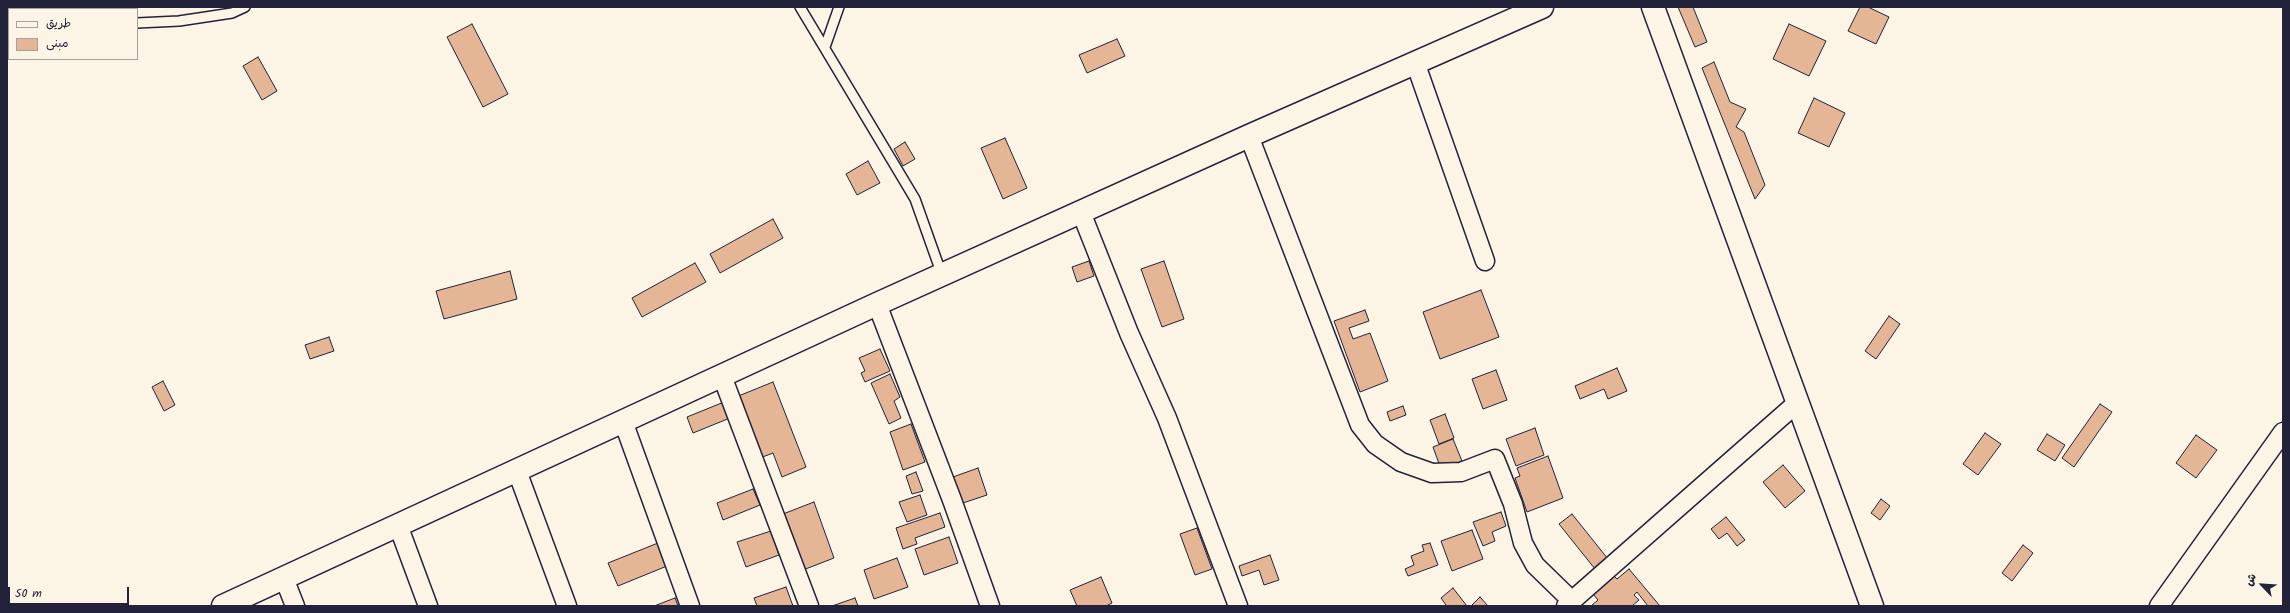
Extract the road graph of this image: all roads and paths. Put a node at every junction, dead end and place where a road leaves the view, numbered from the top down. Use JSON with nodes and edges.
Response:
{"nodes":[{"id":1,"x":245,"y":7,"type":"edge"},
{"id":2,"x":800,"y":7,"type":"edge"},
{"id":3,"x":839,"y":7,"type":"edge"},
{"id":4,"x":1542,"y":7,"type":"edge"},
{"id":5,"x":1652,"y":12,"type":"edge"},
{"id":6,"x":138,"y":23,"type":"edge"},
{"id":7,"x":825,"y":47,"type":"junction"},
{"id":8,"x":1415,"y":62,"type":"junction"},
{"id":9,"x":1249,"y":136,"type":"junction"},
{"id":10,"x":1081,"y":212,"type":"junction"},
{"id":11,"x":1485,"y":262,"type":"dead end"},
{"id":12,"x":942,"y":275,"type":"junction"},
{"id":13,"x":877,"y":304,"type":"junction"},
{"id":14,"x":722,"y":376,"type":"junction"},
{"id":15,"x":1796,"y":403,"type":"junction"},
{"id":16,"x":623,"y":421,"type":"junction"},
{"id":17,"x":2283,"y":432,"type":"edge"},
{"id":18,"x":517,"y":471,"type":"junction"},
{"id":19,"x":398,"y":526,"type":"junction"},
{"id":20,"x":284,"y":578,"type":"junction"},
{"id":21,"x":1569,"y":604,"type":"edge"},
{"id":22,"x":223,"y":606,"type":"edge"},
{"id":23,"x":295,"y":606,"type":"edge"},
{"id":24,"x":428,"y":606,"type":"edge"},
{"id":25,"x":567,"y":606,"type":"edge"},
{"id":26,"x":690,"y":606,"type":"edge"},
{"id":27,"x":809,"y":606,"type":"edge"},
{"id":28,"x":990,"y":606,"type":"edge"},
{"id":29,"x":1238,"y":606,"type":"edge"},
{"id":30,"x":1872,"y":606,"type":"edge"},
{"id":31,"x":2159,"y":606,"type":"edge"}],
"edges":[{"from":1,"to":6,"type":"lane"},
{"from":2,"to":7,"type":"lane"},
{"from":3,"to":7,"type":"lane"},
{"from":4,"to":8,"type":"street"},
{"from":5,"to":15,"type":"street"},
{"from":7,"to":12,"type":"lane"},
{"from":8,"to":9,"type":"street"},
{"from":8,"to":11,"type":"street"},
{"from":9,"to":10,"type":"street"},
{"from":9,"to":21,"type":"street"},
{"from":10,"to":12,"type":"street"},
{"from":10,"to":29,"type":"street"},
{"from":12,"to":13,"type":"street"},
{"from":13,"to":14,"type":"street"},
{"from":13,"to":28,"type":"street"},
{"from":14,"to":16,"type":"street"},
{"from":14,"to":27,"type":"street"},
{"from":15,"to":21,"type":"street"},
{"from":15,"to":30,"type":"street"},
{"from":16,"to":18,"type":"street"},
{"from":16,"to":26,"type":"street"},
{"from":17,"to":31,"type":"street"},
{"from":18,"to":19,"type":"street"},
{"from":18,"to":25,"type":"street"},
{"from":19,"to":20,"type":"street"},
{"from":19,"to":24,"type":"street"},
{"from":20,"to":22,"type":"street"},
{"from":20,"to":23,"type":"street"}]}
